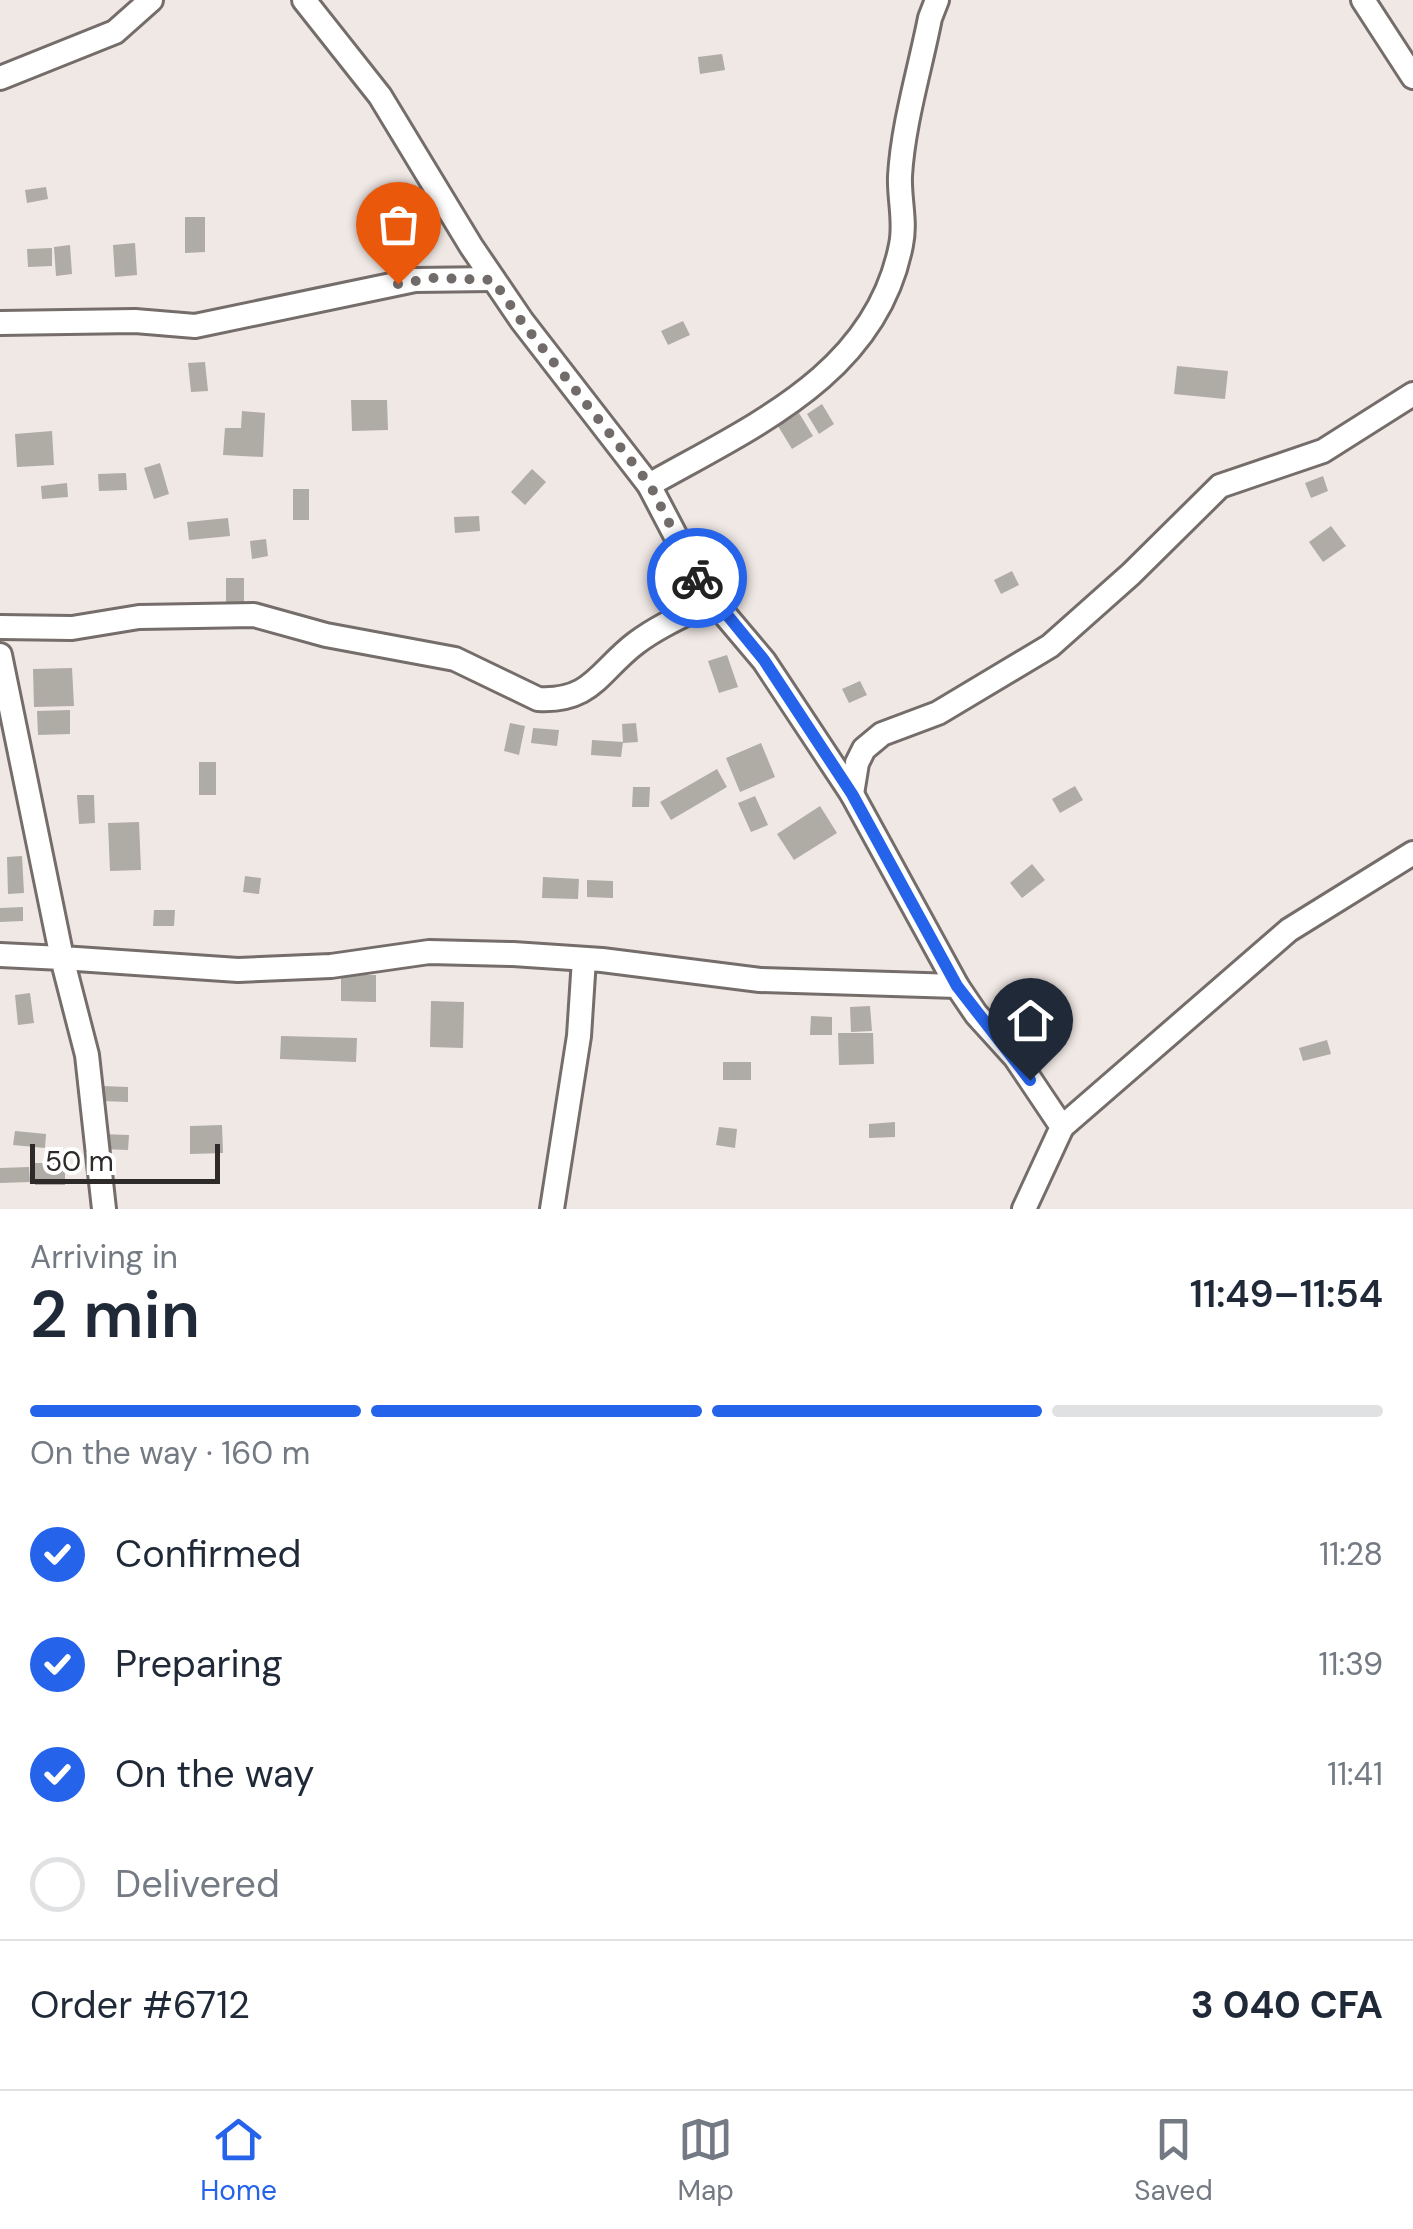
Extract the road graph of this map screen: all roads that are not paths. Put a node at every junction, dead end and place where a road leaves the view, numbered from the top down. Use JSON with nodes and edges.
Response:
{"nodes":[{"id":1,"x":151,"y":0,"type":"edge"},
{"id":2,"x":304,"y":0,"type":"edge"},
{"id":3,"x":938,"y":0,"type":"edge"},
{"id":4,"x":1363,"y":0,"type":"edge"},
{"id":5,"x":1413,"y":77,"type":"edge"},
{"id":6,"x":0,"y":78,"type":"edge"},
{"id":7,"x":493,"y":280,"type":"junction"},
{"id":8,"x":0,"y":323,"type":"edge"},
{"id":9,"x":1413,"y":394,"type":"edge"},
{"id":10,"x":650,"y":485,"type":"junction"},
{"id":11,"x":713,"y":600,"type":"junction"},
{"id":12,"x":0,"y":627,"type":"edge"},
{"id":13,"x":0,"y":654,"type":"edge"},
{"id":14,"x":852,"y":794,"type":"junction"},
{"id":15,"x":1413,"y":853,"type":"edge"},
{"id":16,"x":0,"y":954,"type":"edge"},
{"id":17,"x":62,"y":958,"type":"junction"},
{"id":18,"x":584,"y":959,"type":"junction"},
{"id":19,"x":957,"y":986,"type":"junction"},
{"id":20,"x":1062,"y":1127,"type":"junction"},
{"id":21,"x":104,"y":1209,"type":"edge"},
{"id":22,"x":552,"y":1209,"type":"edge"},
{"id":23,"x":1024,"y":1209,"type":"edge"}],
"edges":[{"from":1,"to":6,"type":"street"},
{"from":2,"to":7,"type":"street"},
{"from":3,"to":10,"type":"street"},
{"from":4,"to":5,"type":"street"},
{"from":7,"to":8,"type":"street"},
{"from":7,"to":10,"type":"street"},
{"from":9,"to":14,"type":"street"},
{"from":10,"to":11,"type":"street"},
{"from":11,"to":12,"type":"street"},
{"from":11,"to":14,"type":"street"},
{"from":13,"to":17,"type":"street"},
{"from":14,"to":19,"type":"street"},
{"from":15,"to":20,"type":"street"},
{"from":16,"to":17,"type":"street"},
{"from":17,"to":18,"type":"street"},
{"from":17,"to":21,"type":"street"},
{"from":18,"to":19,"type":"street"},
{"from":18,"to":22,"type":"street"},
{"from":19,"to":20,"type":"street"},
{"from":20,"to":23,"type":"street"}]}
